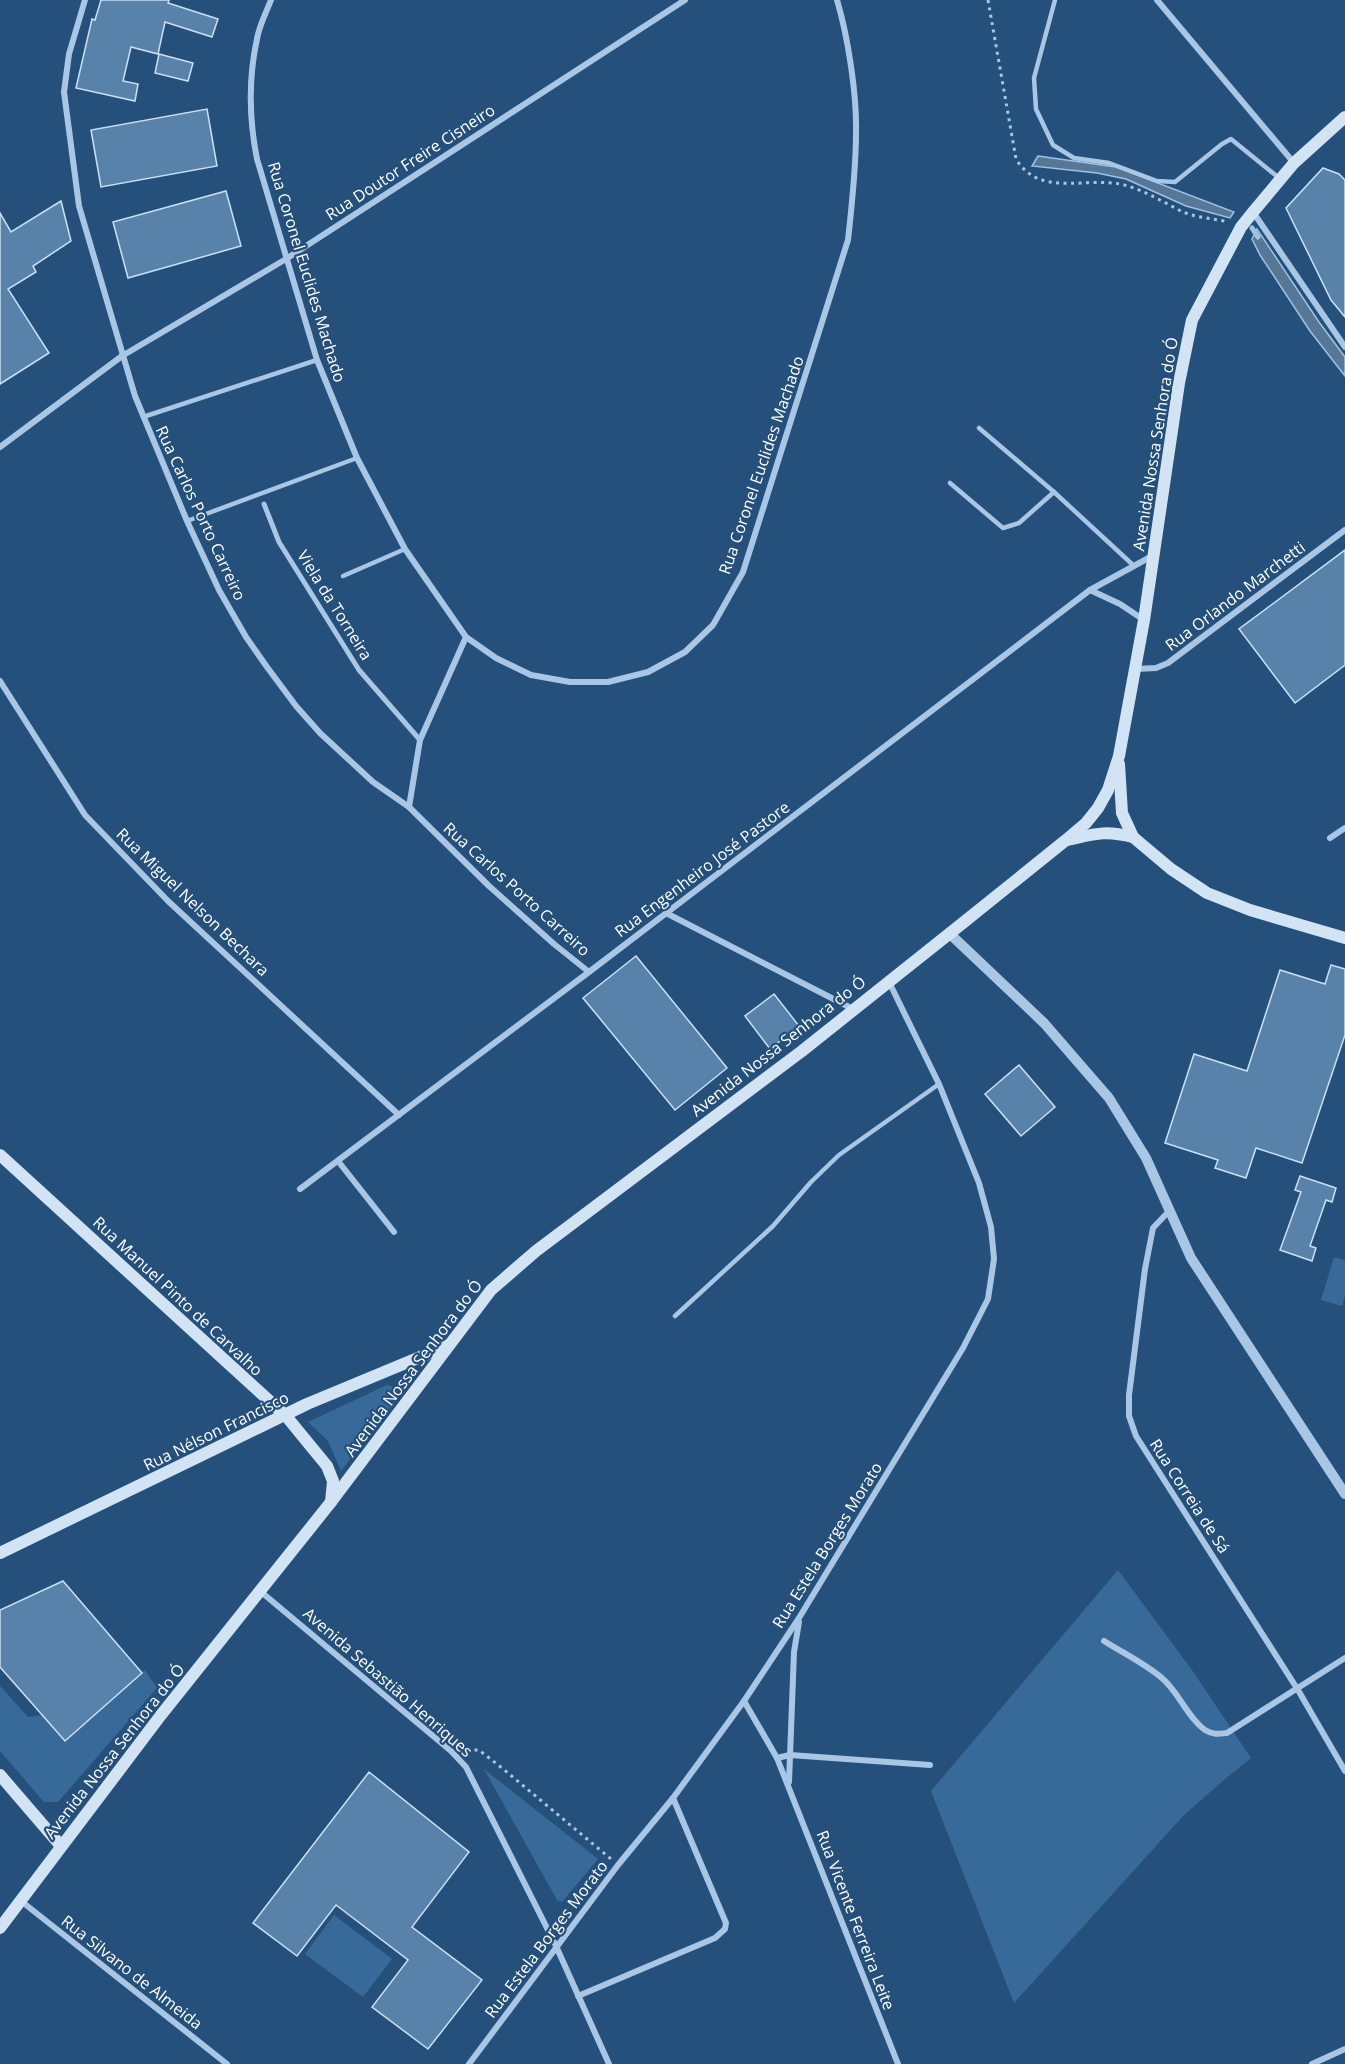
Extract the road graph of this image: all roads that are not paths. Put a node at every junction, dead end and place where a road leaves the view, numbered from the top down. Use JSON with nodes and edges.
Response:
{"nodes":[{"id":1,"x":85,"y":0,"type":"edge"},
{"id":2,"x":270,"y":0,"type":"edge"},
{"id":3,"x":685,"y":0,"type":"edge"},
{"id":4,"x":837,"y":0,"type":"edge"},
{"id":5,"x":1055,"y":0,"type":"edge"},
{"id":6,"x":1157,"y":0,"type":"edge"},
{"id":7,"x":1345,"y":117,"type":"edge"},
{"id":8,"x":1294,"y":163,"type":"junction"},
{"id":9,"x":1280,"y":179,"type":"junction"},
{"id":10,"x":1252,"y":212,"type":"junction"},
{"id":11,"x":286,"y":259,"type":"junction"},
{"id":12,"x":1345,"y":347,"type":"edge"},
{"id":13,"x":122,"y":356,"type":"junction"},
{"id":14,"x":317,"y":360,"type":"junction"},
{"id":15,"x":143,"y":417,"type":"junction"},
{"id":16,"x":979,"y":428,"type":"dead end"},
{"id":17,"x":0,"y":447,"type":"edge"},
{"id":18,"x":357,"y":458,"type":"junction"},
{"id":19,"x":950,"y":483,"type":"dead end"},
{"id":20,"x":1054,"y":492,"type":"junction"},
{"id":21,"x":264,"y":504,"type":"dead end"},
{"id":22,"x":187,"y":521,"type":"junction"},
{"id":23,"x":1345,"y":530,"type":"edge"},
{"id":24,"x":405,"y":549,"type":"junction"},
{"id":25,"x":1154,"y":555,"type":"junction"},
{"id":26,"x":1133,"y":564,"type":"junction"},
{"id":27,"x":343,"y":576,"type":"dead end"},
{"id":28,"x":1090,"y":590,"type":"junction"},
{"id":29,"x":1144,"y":620,"type":"junction"},
{"id":30,"x":466,"y":637,"type":"junction"},
{"id":31,"x":1136,"y":669,"type":"junction"},
{"id":32,"x":0,"y":681,"type":"edge"},
{"id":33,"x":420,"y":740,"type":"junction"},
{"id":34,"x":1119,"y":756,"type":"junction"},
{"id":35,"x":409,"y":807,"type":"junction"},
{"id":36,"x":1345,"y":828,"type":"edge"},
{"id":37,"x":1133,"y":837,"type":"junction"},
{"id":38,"x":1330,"y":838,"type":"dead end"},
{"id":39,"x":1066,"y":840,"type":"junction"},
{"id":40,"x":666,"y":913,"type":"junction"},
{"id":41,"x":949,"y":933,"type":"junction"},
{"id":42,"x":1345,"y":938,"type":"edge"},
{"id":43,"x":589,"y":972,"type":"junction"},
{"id":44,"x":889,"y":982,"type":"junction"},
{"id":45,"x":853,"y":1009,"type":"junction"},
{"id":46,"x":939,"y":1084,"type":"junction"},
{"id":47,"x":399,"y":1115,"type":"junction"},
{"id":48,"x":0,"y":1155,"type":"edge"},
{"id":49,"x":338,"y":1161,"type":"junction"},
{"id":50,"x":300,"y":1189,"type":"dead end"},
{"id":51,"x":1170,"y":1210,"type":"junction"},
{"id":52,"x":394,"y":1232,"type":"dead end"},
{"id":53,"x":675,"y":1316,"type":"dead end"},
{"id":54,"x":450,"y":1345,"type":"junction"},
{"id":55,"x":286,"y":1416,"type":"junction"},
{"id":56,"x":1345,"y":1494,"type":"edge"},
{"id":57,"x":331,"y":1502,"type":"junction"},
{"id":58,"x":0,"y":1553,"type":"edge"},
{"id":59,"x":260,"y":1591,"type":"junction"},
{"id":60,"x":799,"y":1618,"type":"junction"},
{"id":61,"x":1104,"y":1641,"type":"dead end"},
{"id":62,"x":1345,"y":1658,"type":"edge"},
{"id":63,"x":1298,"y":1689,"type":"junction"},
{"id":64,"x":744,"y":1701,"type":"junction"},
{"id":65,"x":790,"y":1755,"type":"junction"},
{"id":66,"x":777,"y":1758,"type":"junction"},
{"id":67,"x":930,"y":1765,"type":"dead end"},
{"id":68,"x":1345,"y":1771,"type":"edge"},
{"id":69,"x":0,"y":1775,"type":"edge"},
{"id":70,"x":789,"y":1786,"type":"junction"},
{"id":71,"x":673,"y":1798,"type":"junction"},
{"id":72,"x":61,"y":1846,"type":"junction"},
{"id":73,"x":21,"y":1901,"type":"junction"},
{"id":74,"x":0,"y":1928,"type":"edge"},
{"id":75,"x":556,"y":1946,"type":"junction"},
{"id":76,"x":578,"y":1996,"type":"junction"},
{"id":77,"x":1345,"y":2049,"type":"edge"},
{"id":78,"x":227,"y":2064,"type":"edge"},
{"id":79,"x":469,"y":2064,"type":"edge"},
{"id":80,"x":609,"y":2064,"type":"edge"},
{"id":81,"x":898,"y":2064,"type":"edge"},
{"id":82,"x":1312,"y":2064,"type":"edge"}],
"edges":[{"from":1,"to":13,"type":"street","name":"Rua Carlos Porto Carreiro"},
{"from":2,"to":11,"type":"street","name":"Rua Coronel Euclides Machado"},
{"from":3,"to":11,"type":"street","name":"Rua Doutor Freire Cisneiro"},
{"from":4,"to":30,"type":"street","name":"Rua Coronel Euclides Machado"},
{"from":5,"to":9,"type":"lane"},
{"from":6,"to":8,"type":"street"},
{"from":7,"to":8,"type":"main road","name":"Avenida Nossa Senhora do Ó"},
{"from":8,"to":9,"type":"main road","name":"Avenida Nossa Senhora do Ó"},
{"from":9,"to":10,"type":"main road","name":"Avenida Nossa Senhora do Ó"},
{"from":10,"to":12,"type":"street"},
{"from":10,"to":25,"type":"main road","name":"Avenida Nossa Senhora do Ó"},
{"from":11,"to":13,"type":"street","name":"Rua Doutor Freire Cisneiro"},
{"from":11,"to":14,"type":"street","name":"Rua Coronel Euclides Machado"},
{"from":13,"to":15,"type":"street","name":"Rua Carlos Porto Carreiro"},
{"from":13,"to":17,"type":"street","name":"Rua Doutor Freire Cisneiro"},
{"from":14,"to":15,"type":"lane"},
{"from":14,"to":18,"type":"street","name":"Rua Coronel Euclides Machado"},
{"from":15,"to":22,"type":"street","name":"Rua Carlos Porto Carreiro"},
{"from":16,"to":20,"type":"lane"},
{"from":18,"to":22,"type":"lane"},
{"from":18,"to":24,"type":"street","name":"Rua Coronel Euclides Machado"},
{"from":19,"to":20,"type":"lane"},
{"from":20,"to":26,"type":"lane"},
{"from":21,"to":33,"type":"street","name":"Viela da Torneira"},
{"from":22,"to":35,"type":"street","name":"Rua Carlos Porto Carreiro"},
{"from":23,"to":31,"type":"street","name":"Rua Orlando Marchetti"},
{"from":24,"to":27,"type":"lane"},
{"from":24,"to":30,"type":"street","name":"Rua Coronel Euclides Machado"},
{"from":25,"to":26,"type":"street","name":"Rua Engenheiro José Pastore"},
{"from":25,"to":29,"type":"main road","name":"Avenida Nossa Senhora do Ó"},
{"from":26,"to":28,"type":"street","name":"Rua Engenheiro José Pastore"},
{"from":28,"to":29,"type":"street"},
{"from":28,"to":40,"type":"street","name":"Rua Engenheiro José Pastore"},
{"from":29,"to":31,"type":"main road","name":"Avenida Nossa Senhora do Ó"},
{"from":30,"to":33,"type":"street"},
{"from":31,"to":34,"type":"main road","name":"Avenida Nossa Senhora do Ó"},
{"from":32,"to":47,"type":"street","name":"Rua Miguel Nelson Bechara"},
{"from":33,"to":35,"type":"street"},
{"from":34,"to":37,"type":"main road","name":"Avenida Nossa Senhora do Ó"},
{"from":34,"to":39,"type":"main road","name":"Avenida Nossa Senhora do Ó"},
{"from":35,"to":43,"type":"street","name":"Rua Carlos Porto Carreiro"},
{"from":36,"to":38,"type":"street"},
{"from":37,"to":39,"type":"main road","name":"Avenida Nossa Senhora do Ó"},
{"from":37,"to":42,"type":"main road"},
{"from":39,"to":41,"type":"main road","name":"Avenida Nossa Senhora do Ó"},
{"from":40,"to":43,"type":"street","name":"Rua Engenheiro José Pastore"},
{"from":40,"to":45,"type":"street"},
{"from":41,"to":44,"type":"main road","name":"Avenida Nossa Senhora do Ó"},
{"from":41,"to":51,"type":"street"},
{"from":43,"to":47,"type":"street","name":"Rua Engenheiro José Pastore"},
{"from":44,"to":45,"type":"main road","name":"Avenida Nossa Senhora do Ó"},
{"from":44,"to":46,"type":"street","name":"Rua Estela Borges Morato"},
{"from":45,"to":54,"type":"main road","name":"Avenida Nossa Senhora do Ó"},
{"from":46,"to":53,"type":"lane"},
{"from":46,"to":60,"type":"street","name":"Rua Estela Borges Morato"},
{"from":47,"to":49,"type":"street","name":"Rua Engenheiro José Pastore"},
{"from":48,"to":55,"type":"main road","name":"Rua Manuel Pinto de Carvalho"},
{"from":49,"to":50,"type":"street","name":"Rua Engenheiro José Pastore"},
{"from":49,"to":52,"type":"street"},
{"from":51,"to":56,"type":"street"},
{"from":51,"to":63,"type":"street","name":"Rua Correia de Sá"},
{"from":54,"to":55,"type":"main road","name":"Rua Nélson Francisco"},
{"from":54,"to":57,"type":"main road","name":"Avenida Nossa Senhora do Ó"},
{"from":55,"to":57,"type":"main road","name":"Rua Manuel Pinto de Carvalho"},
{"from":55,"to":58,"type":"main road","name":"Rua Nélson Francisco"},
{"from":57,"to":59,"type":"main road","name":"Avenida Nossa Senhora do Ó"},
{"from":59,"to":72,"type":"main road","name":"Avenida Nossa Senhora do Ó"},
{"from":59,"to":75,"type":"street","name":"Avenida Sebastião Henriques"},
{"from":60,"to":64,"type":"street","name":"Rua Estela Borges Morato"},
{"from":60,"to":65,"type":"street","name":"Rua Vicente Ferreira Leite"},
{"from":61,"to":63,"type":"street"},
{"from":62,"to":63,"type":"street"},
{"from":63,"to":68,"type":"street","name":"Rua Correia de Sá"},
{"from":64,"to":66,"type":"street","name":"Rua Vicente Ferreira Leite"},
{"from":64,"to":71,"type":"street","name":"Rua Estela Borges Morato"},
{"from":65,"to":66,"type":"street"},
{"from":65,"to":67,"type":"street"},
{"from":65,"to":70,"type":"street","name":"Rua Vicente Ferreira Leite"},
{"from":66,"to":70,"type":"street","name":"Rua Vicente Ferreira Leite"},
{"from":69,"to":72,"type":"main road"},
{"from":70,"to":81,"type":"street","name":"Rua Vicente Ferreira Leite"},
{"from":71,"to":75,"type":"street","name":"Rua Estela Borges Morato"},
{"from":71,"to":76,"type":"street"},
{"from":72,"to":73,"type":"main road","name":"Avenida Nossa Senhora do Ó"},
{"from":73,"to":74,"type":"main road","name":"Avenida Nossa Senhora do Ó"},
{"from":73,"to":78,"type":"street","name":"Rua Silvano de Almeida"},
{"from":75,"to":76,"type":"street","name":"Avenida Sebastião Henriques"},
{"from":75,"to":79,"type":"street","name":"Rua Estela Borges Morato"},
{"from":76,"to":80,"type":"street","name":"Avenida Sebastião Henriques"},
{"from":77,"to":82,"type":"street"}]}
